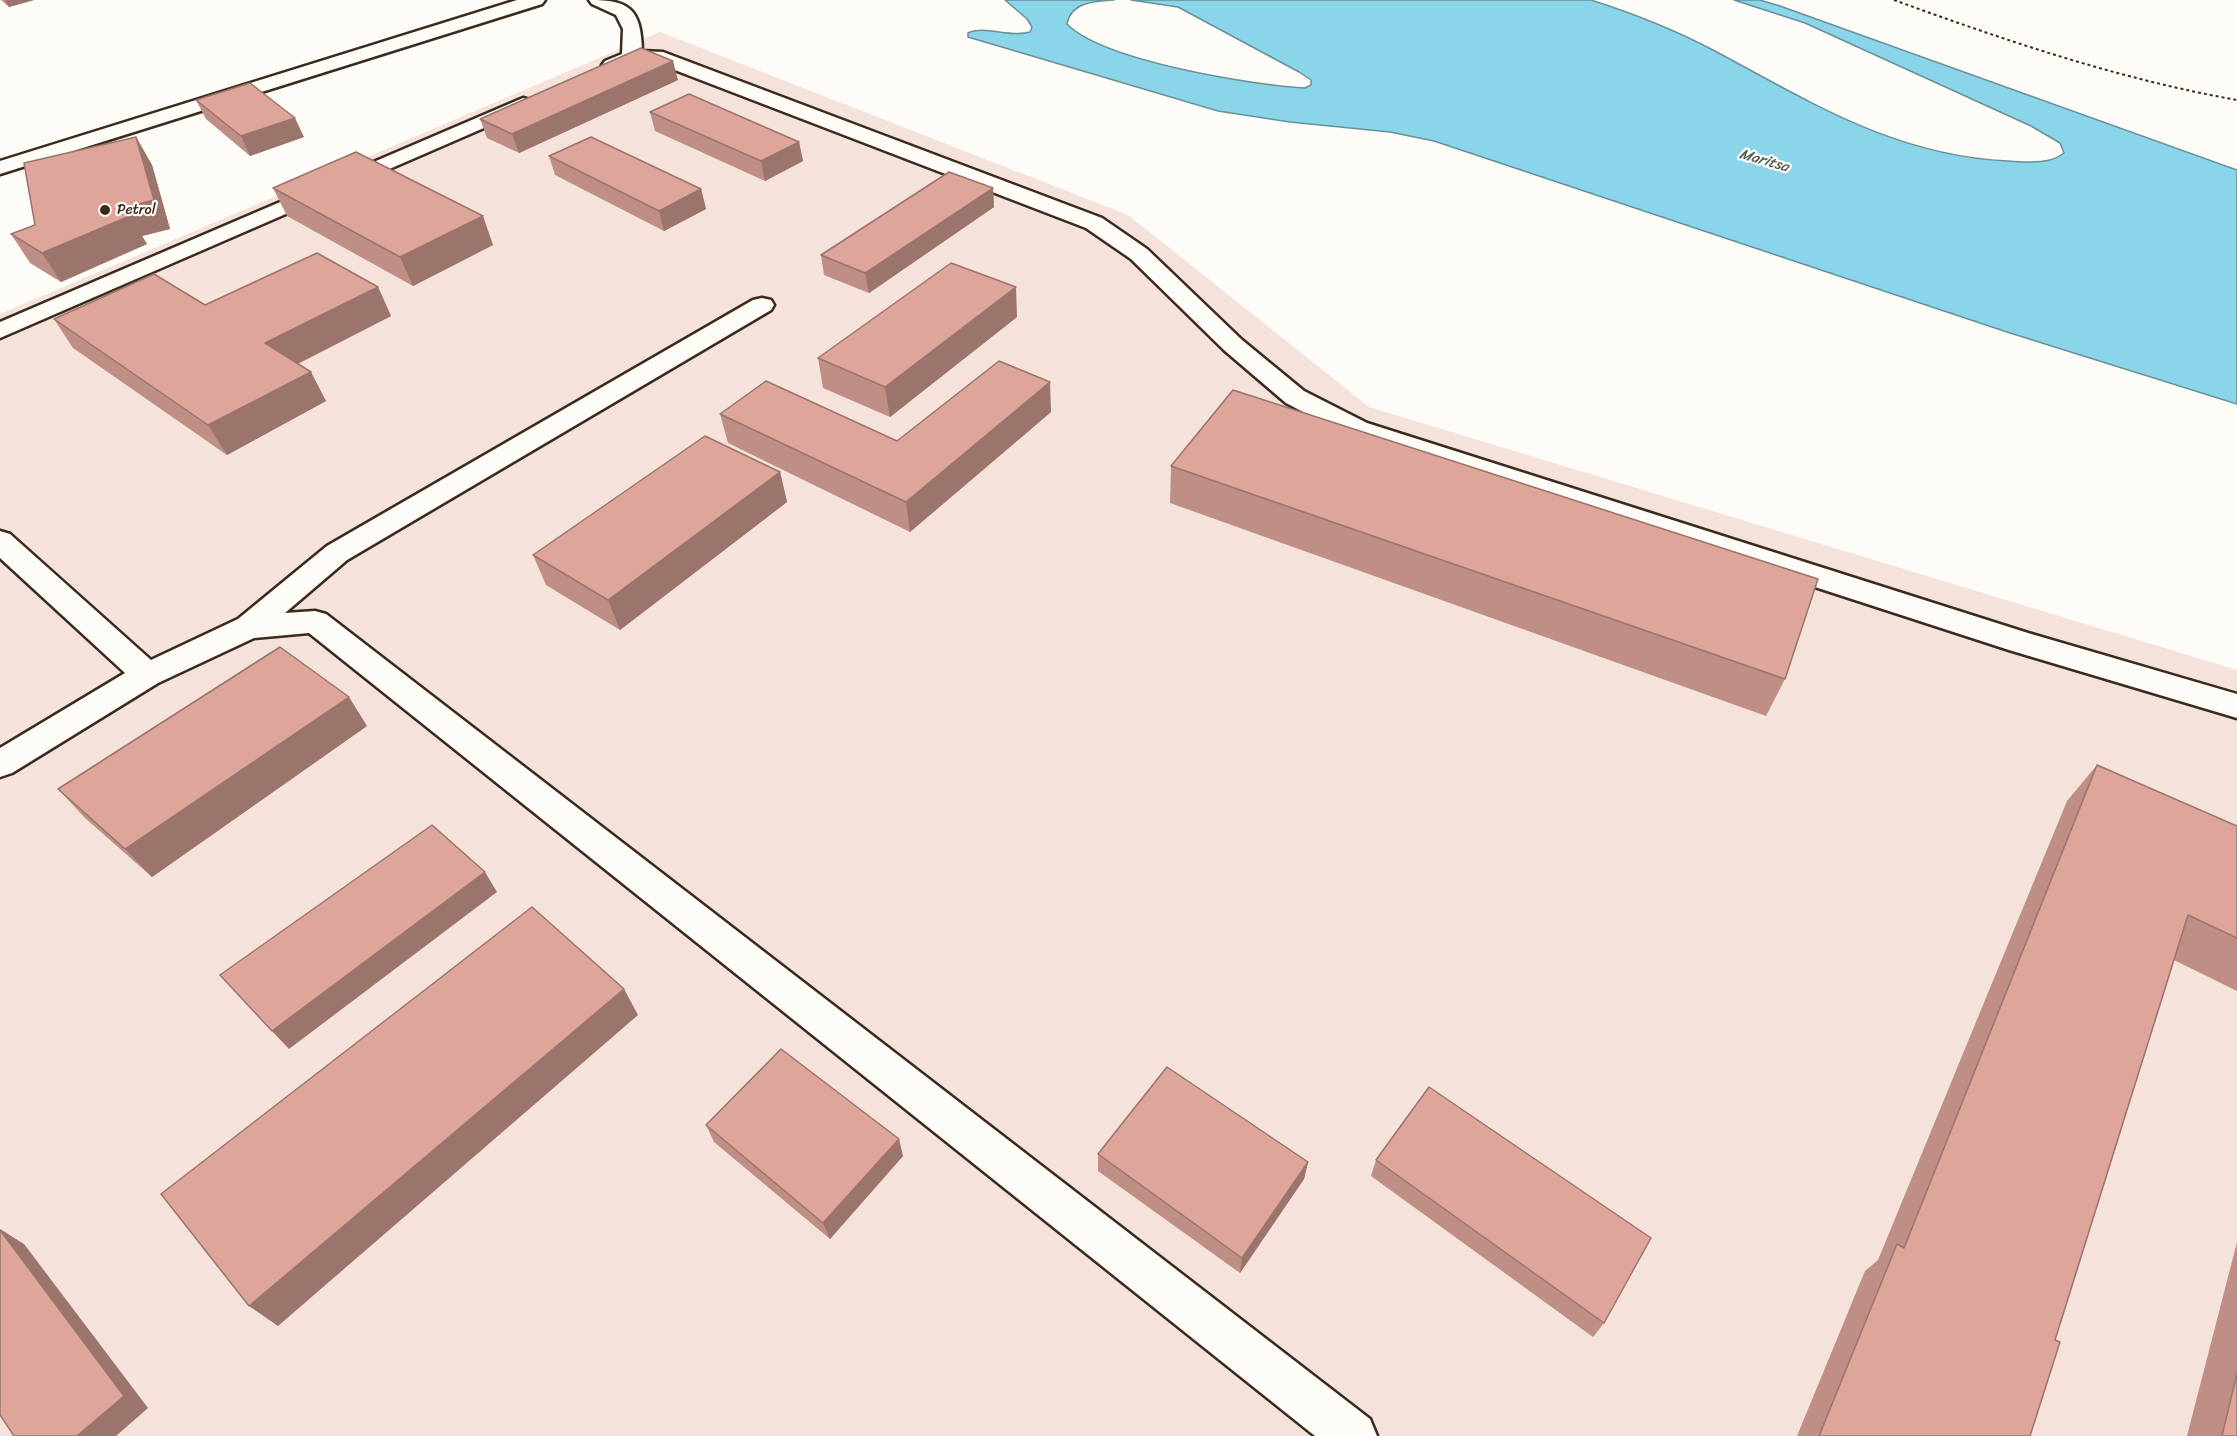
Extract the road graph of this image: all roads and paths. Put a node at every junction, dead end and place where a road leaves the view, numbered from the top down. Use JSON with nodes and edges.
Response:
{"nodes":[{"id":1,"x":537,"y":0,"type":"edge"},
{"id":2,"x":598,"y":0,"type":"edge"},
{"id":3,"x":1894,"y":0,"type":"edge"},
{"id":4,"x":632,"y":57,"type":"junction"},
{"id":5,"x":589,"y":75,"type":"edge"},
{"id":6,"x":545,"y":94,"type":"edge"},
{"id":7,"x":2237,"y":100,"type":"edge"},
{"id":8,"x":0,"y":168,"type":"edge"},
{"id":9,"x":762,"y":305,"type":"dead end"},
{"id":10,"x":0,"y":331,"type":"edge"},
{"id":11,"x":0,"y":542,"type":"edge"},
{"id":12,"x":249,"y":627,"type":"junction"},
{"id":13,"x":147,"y":675,"type":"junction"},
{"id":14,"x":2237,"y":706,"type":"edge"},
{"id":15,"x":0,"y":764,"type":"edge"},
{"id":16,"x":1353,"y":1436,"type":"edge"}],
"edges":[{"from":1,"to":8,"type":"main road"},
{"from":2,"to":4,"type":"main road"},
{"from":3,"to":7,"type":"path"},
{"from":4,"to":5,"type":"main road"},
{"from":4,"to":14,"type":"main road"},
{"from":6,"to":10,"type":"main road"},
{"from":9,"to":12,"type":"main road"},
{"from":11,"to":13,"type":"main road"},
{"from":12,"to":13,"type":"main road"},
{"from":12,"to":16,"type":"main road"},
{"from":13,"to":15,"type":"main road"}]}
